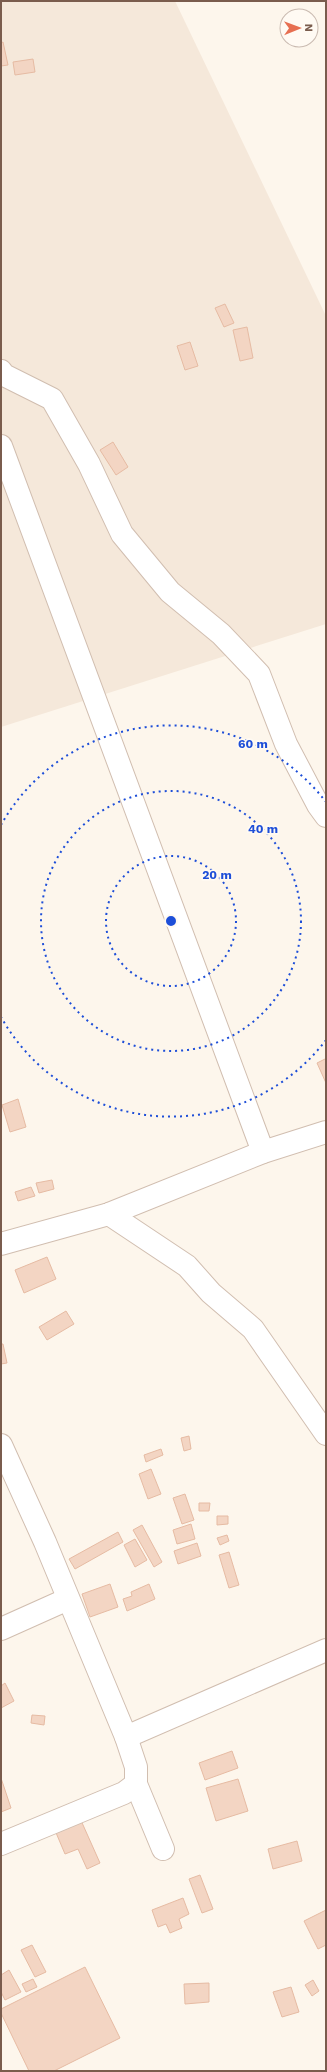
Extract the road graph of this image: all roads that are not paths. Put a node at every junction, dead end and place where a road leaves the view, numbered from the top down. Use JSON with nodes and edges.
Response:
{"nodes":[{"id":1,"x":1,"y":371,"type":"edge"},
{"id":2,"x":1,"y":446,"type":"edge"},
{"id":3,"x":326,"y":816,"type":"edge"},
{"id":4,"x":326,"y":1132,"type":"edge"},
{"id":5,"x":263,"y":1152,"type":"junction"},
{"id":6,"x":109,"y":1214,"type":"junction"},
{"id":7,"x":1,"y":1244,"type":"edge"},
{"id":8,"x":326,"y":1434,"type":"edge"},
{"id":9,"x":1,"y":1445,"type":"edge"},
{"id":10,"x":68,"y":1599,"type":"junction"},
{"id":11,"x":1,"y":1629,"type":"edge"},
{"id":12,"x":326,"y":1650,"type":"edge"},
{"id":13,"x":126,"y":1737,"type":"junction"},
{"id":14,"x":136,"y":1784,"type":"junction"},
{"id":15,"x":1,"y":1844,"type":"edge"},
{"id":16,"x":163,"y":1849,"type":"dead end"}],
"edges":[{"from":1,"to":3,"type":"street"},
{"from":2,"to":5,"type":"street"},
{"from":4,"to":5,"type":"street"},
{"from":5,"to":6,"type":"street"},
{"from":6,"to":7,"type":"street"},
{"from":6,"to":8,"type":"street"},
{"from":9,"to":10,"type":"street"},
{"from":10,"to":11,"type":"street"},
{"from":10,"to":13,"type":"street"},
{"from":12,"to":13,"type":"street"},
{"from":13,"to":14,"type":"street"},
{"from":14,"to":15,"type":"street"},
{"from":14,"to":16,"type":"street"}]}
